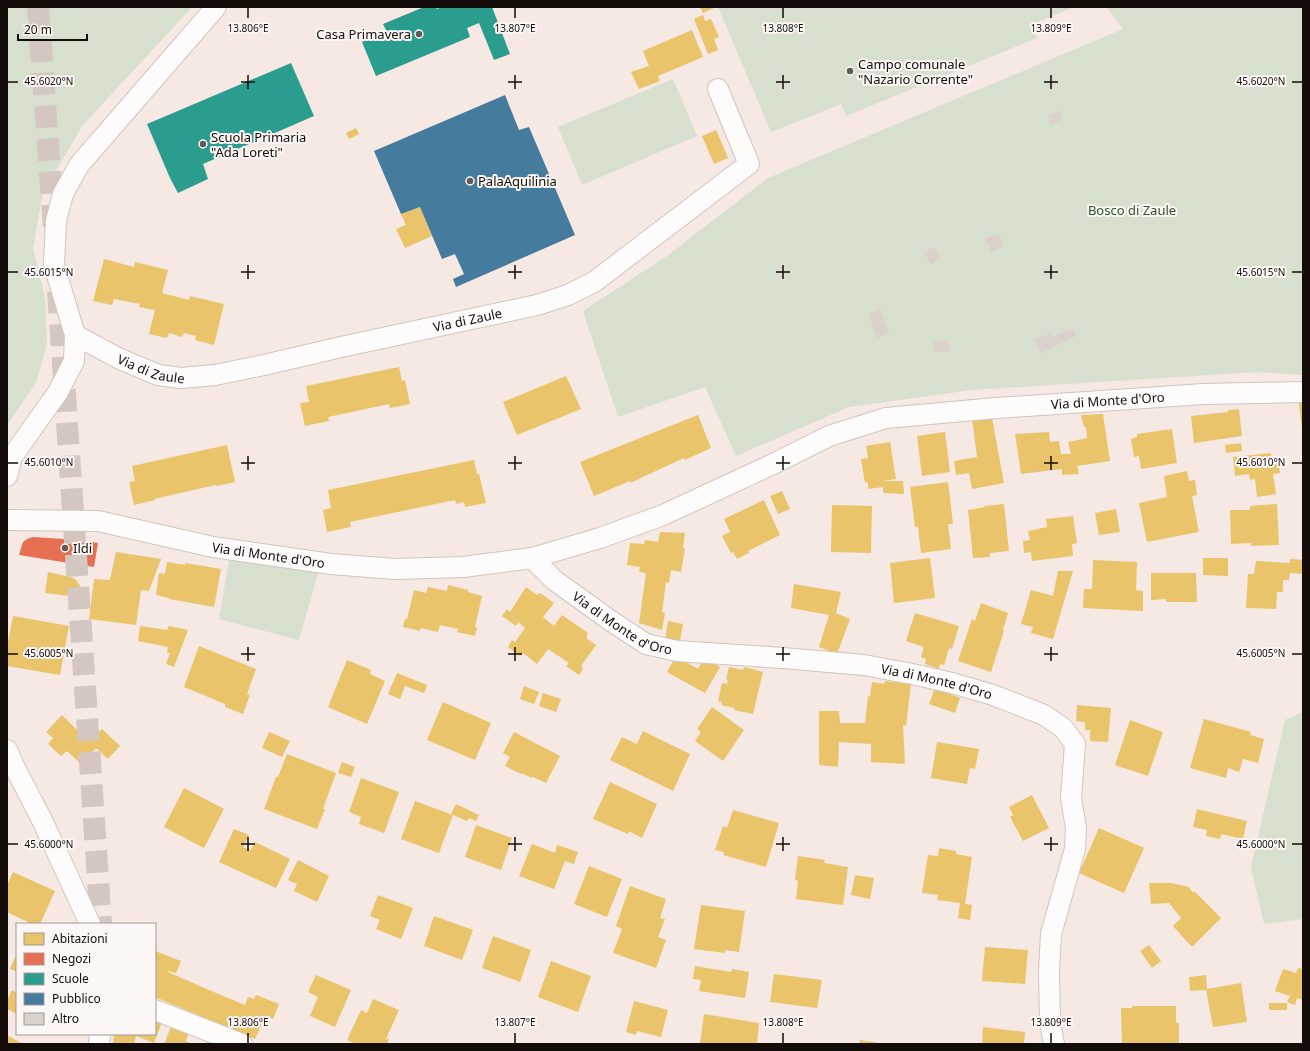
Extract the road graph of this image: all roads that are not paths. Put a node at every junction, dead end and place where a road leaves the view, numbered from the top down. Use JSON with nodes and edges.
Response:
{"nodes":[{"id":1,"x":216,"y":7,"type":"edge"},
{"id":2,"x":718,"y":89,"type":"dead end"},
{"id":3,"x":75,"y":335,"type":"junction"},
{"id":4,"x":1303,"y":392,"type":"edge"},
{"id":5,"x":7,"y":476,"type":"edge"},
{"id":6,"x":7,"y":520,"type":"edge"},
{"id":7,"x":532,"y":558,"type":"junction"},
{"id":8,"x":7,"y":750,"type":"edge"},
{"id":9,"x":90,"y":923,"type":"edge"},
{"id":10,"x":156,"y":1010,"type":"edge"},
{"id":11,"x":242,"y":1044,"type":"edge"},
{"id":12,"x":1054,"y":1044,"type":"edge"}],
"edges":[{"from":1,"to":3,"type":"street"},
{"from":2,"to":3,"type":"street","name":"Via di Zaule"},
{"from":3,"to":5,"type":"street"},
{"from":4,"to":7,"type":"street","name":"Via di Monte d'Oro"},
{"from":6,"to":7,"type":"street","name":"Via di Monte d'Oro"},
{"from":7,"to":12,"type":"street","name":"Via di Monte d'Oro"},
{"from":8,"to":9,"type":"street"},
{"from":10,"to":11,"type":"street"}]}
